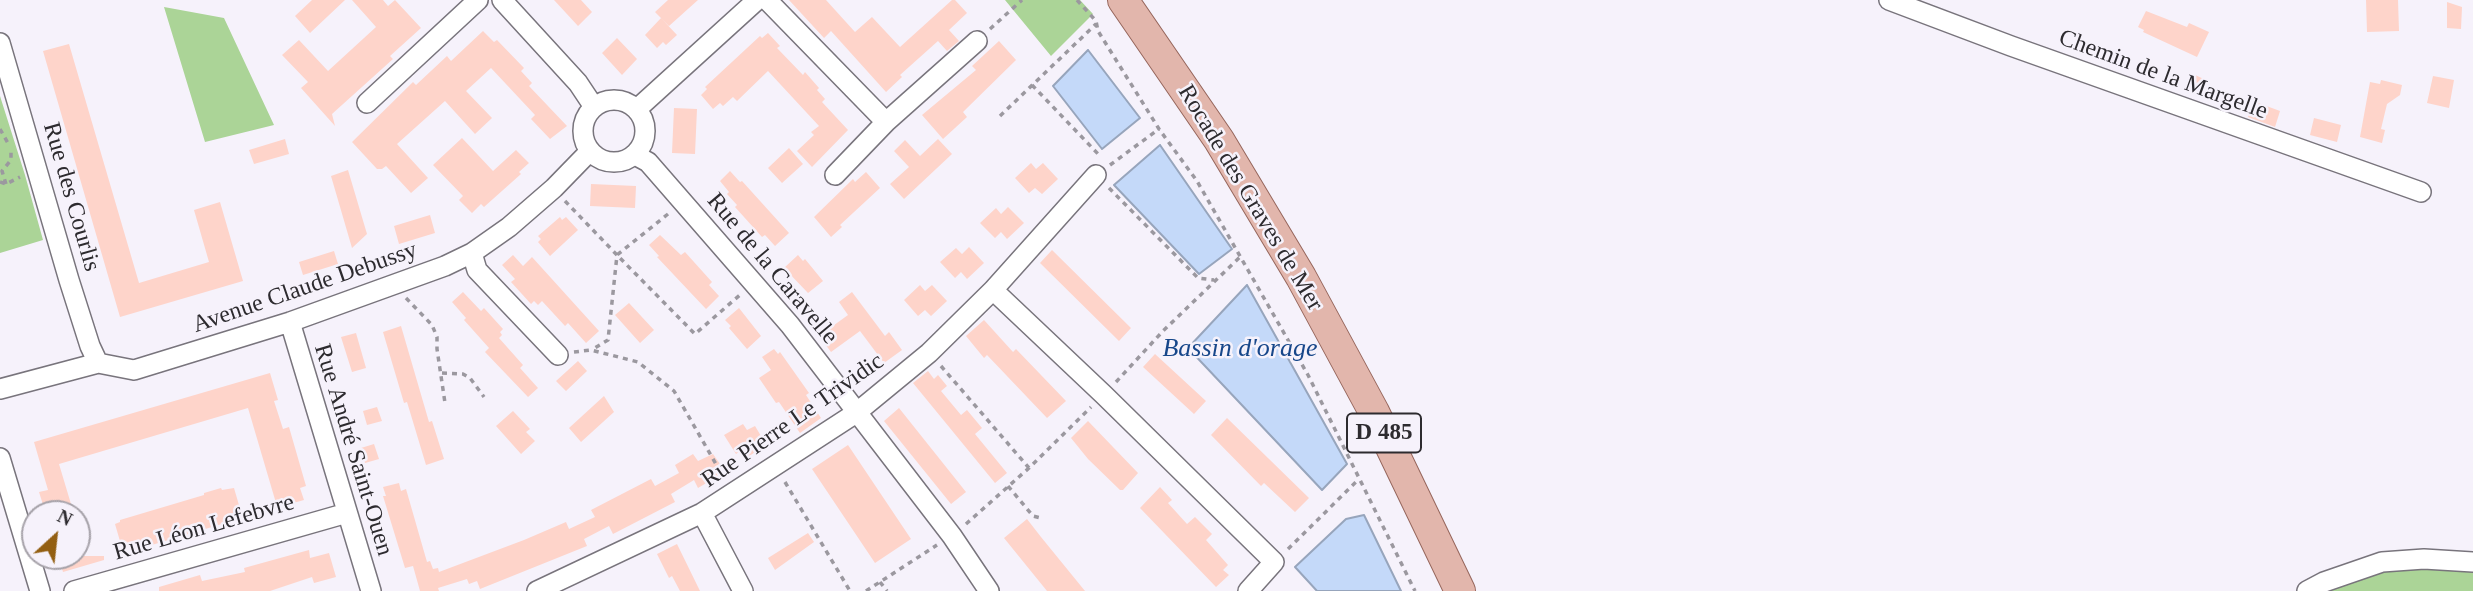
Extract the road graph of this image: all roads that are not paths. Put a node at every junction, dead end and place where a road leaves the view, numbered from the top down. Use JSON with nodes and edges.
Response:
{"nodes":[{"id":1,"x":478,"y":0,"type":"edge"},
{"id":2,"x":502,"y":0,"type":"edge"},
{"id":3,"x":757,"y":0,"type":"edge"},
{"id":4,"x":767,"y":0,"type":"edge"},
{"id":5,"x":1123,"y":0,"type":"edge"},
{"id":6,"x":1889,"y":0,"type":"edge"},
{"id":7,"x":977,"y":41,"type":"road end"},
{"id":8,"x":0,"y":43,"type":"edge"},
{"id":9,"x":367,"y":103,"type":"dead end"},
{"id":10,"x":594,"y":107,"type":"junction"},
{"id":11,"x":637,"y":109,"type":"junction"},
{"id":12,"x":886,"y":122,"type":"junction"},
{"id":13,"x":590,"y":151,"type":"junction"},
{"id":14,"x":635,"y":155,"type":"junction"},
{"id":15,"x":1102,"y":170,"type":"road end"},
{"id":16,"x":835,"y":175,"type":"dead end"},
{"id":17,"x":2421,"y":192,"type":"dead end"},
{"id":18,"x":471,"y":253,"type":"junction"},
{"id":19,"x":993,"y":290,"type":"junction"},
{"id":20,"x":290,"y":322,"type":"junction"},
{"id":21,"x":558,"y":355,"type":"road end"},
{"id":22,"x":98,"y":363,"type":"junction"},
{"id":23,"x":0,"y":389,"type":"edge"},
{"id":24,"x":856,"y":413,"type":"junction"},
{"id":25,"x":0,"y":458,"type":"edge"},
{"id":26,"x":347,"y":513,"type":"junction"},
{"id":27,"x":702,"y":513,"type":"junction"},
{"id":28,"x":2473,"y":562,"type":"edge"},
{"id":29,"x":541,"y":590,"type":"edge"},
{"id":30,"x":40,"y":591,"type":"edge"},
{"id":31,"x":75,"y":591,"type":"edge"},
{"id":32,"x":371,"y":591,"type":"edge"},
{"id":33,"x":743,"y":591,"type":"edge"},
{"id":34,"x":989,"y":591,"type":"edge"},
{"id":35,"x":1248,"y":591,"type":"edge"},
{"id":36,"x":1460,"y":591,"type":"edge"},
{"id":37,"x":2307,"y":591,"type":"edge"}],
"edges":[{"from":1,"to":9,"type":"street"},
{"from":2,"to":10,"type":"street"},
{"from":3,"to":11,"type":"street"},
{"from":4,"to":12,"type":"street"},
{"from":5,"to":36,"type":"main road","name":"Rocade des Graves de Mer","number":"D 485"},
{"from":6,"to":17,"type":"street","name":"Chemin de la Margelle"},
{"from":7,"to":12,"type":"street"},
{"from":8,"to":22,"type":"street","name":"Rue des Courlis"},
{"from":10,"to":11,"type":"street"},
{"from":10,"to":13,"type":"street"},
{"from":11,"to":14,"type":"street"},
{"from":12,"to":16,"type":"street"},
{"from":13,"to":14,"type":"street"},
{"from":13,"to":18,"type":"street","name":"Avenue Claude Debussy"},
{"from":14,"to":24,"type":"street","name":"Rue de la Caravelle"},
{"from":15,"to":19,"type":"street","name":"Rue Pierre Le Trividic"},
{"from":18,"to":20,"type":"street","name":"Avenue Claude Debussy"},
{"from":18,"to":21,"type":"street"},
{"from":19,"to":24,"type":"street","name":"Rue Pierre Le Trividic"},
{"from":19,"to":35,"type":"street"},
{"from":20,"to":22,"type":"street","name":"Avenue Claude Debussy"},
{"from":20,"to":26,"type":"street","name":"Rue André Saint-Ouen"},
{"from":22,"to":23,"type":"street","name":"Avenue Claude Debussy"},
{"from":24,"to":27,"type":"street","name":"Rue Pierre Le Trividic"},
{"from":24,"to":34,"type":"street","name":"Rue de la Caravelle"},
{"from":25,"to":30,"type":"street"},
{"from":26,"to":31,"type":"street","name":"Rue Léon Lefebvre"},
{"from":26,"to":32,"type":"street","name":"Rue André Saint-Ouen"},
{"from":27,"to":29,"type":"street","name":"Rue Pierre Le Trividic"},
{"from":27,"to":33,"type":"street"},
{"from":28,"to":37,"type":"street"}]}
